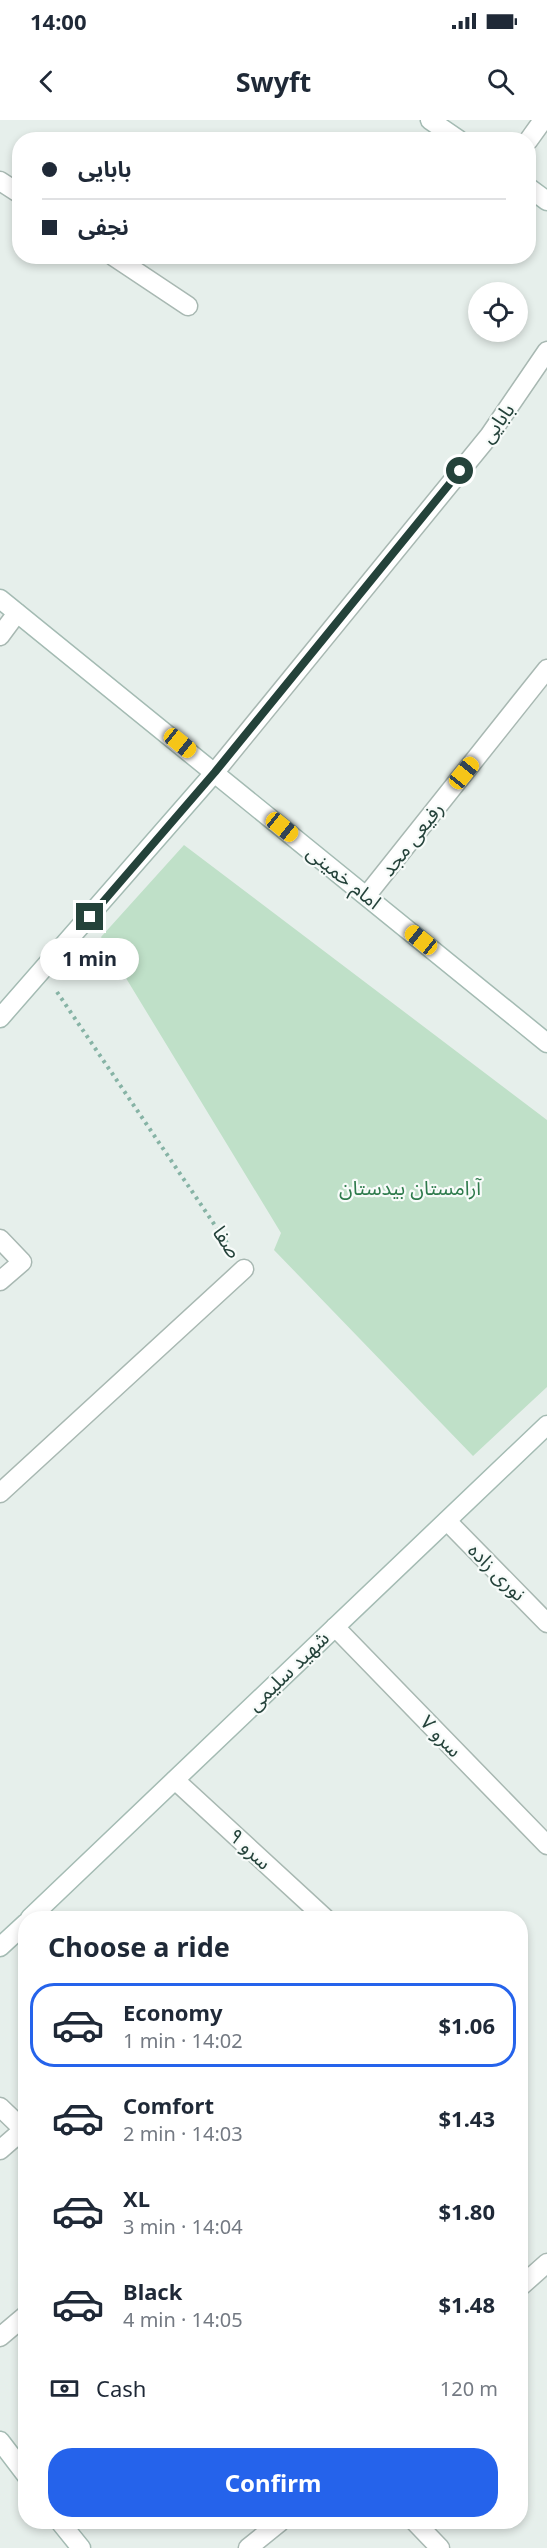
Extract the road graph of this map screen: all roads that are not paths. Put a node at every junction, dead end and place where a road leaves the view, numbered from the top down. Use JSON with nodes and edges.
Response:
{"nodes":[{"id":1,"x":430,"y":120,"type":"edge"},
{"id":2,"x":447,"y":132,"type":"edge"},
{"id":3,"x":125,"y":264,"type":"edge"},
{"id":4,"x":188,"y":306,"type":"dead end"},
{"id":5,"x":547,"y":351,"type":"edge"},
{"id":6,"x":0,"y":599,"type":"edge"},
{"id":7,"x":17,"y":613,"type":"junction"},
{"id":8,"x":0,"y":636,"type":"edge"},
{"id":9,"x":547,"y":669,"type":"edge"},
{"id":10,"x":215,"y":772,"type":"junction"},
{"id":11,"x":367,"y":896,"type":"junction"},
{"id":12,"x":0,"y":1018,"type":"edge"},
{"id":13,"x":547,"y":1043,"type":"edge"},
{"id":14,"x":0,"y":1239,"type":"edge"},
{"id":15,"x":244,"y":1269,"type":"road end"},
{"id":16,"x":0,"y":1281,"type":"edge"},
{"id":17,"x":547,"y":1425,"type":"edge"},
{"id":18,"x":0,"y":1493,"type":"edge"},
{"id":19,"x":447,"y":1521,"type":"junction"},
{"id":20,"x":547,"y":1623,"type":"edge"},
{"id":21,"x":335,"y":1627,"type":"junction"},
{"id":22,"x":175,"y":1780,"type":"junction"},
{"id":23,"x":547,"y":1845,"type":"edge"},
{"id":24,"x":37,"y":1911,"type":"edge"},
{"id":25,"x":317,"y":1911,"type":"edge"},
{"id":26,"x":18,"y":1930,"type":"edge"},
{"id":27,"x":0,"y":1947,"type":"edge"},
{"id":28,"x":0,"y":2107,"type":"edge"},
{"id":29,"x":18,"y":2124,"type":"edge"},
{"id":30,"x":18,"y":2136,"type":"edge"},
{"id":31,"x":0,"y":2150,"type":"edge"},
{"id":32,"x":547,"y":2263,"type":"edge"},
{"id":33,"x":528,"y":2280,"type":"edge"},
{"id":34,"x":18,"y":2322,"type":"edge"},
{"id":35,"x":0,"y":2337,"type":"edge"},
{"id":36,"x":0,"y":2441,"type":"edge"},
{"id":37,"x":18,"y":2465,"type":"edge"},
{"id":38,"x":66,"y":2529,"type":"edge"},
{"id":39,"x":271,"y":2529,"type":"edge"},
{"id":40,"x":422,"y":2529,"type":"edge"},
{"id":41,"x":81,"y":2548,"type":"edge"},
{"id":42,"x":248,"y":2548,"type":"edge"},
{"id":43,"x":440,"y":2548,"type":"edge"}],
"edges":[{"from":1,"to":2,"type":"street"},
{"from":3,"to":4,"type":"street"},
{"from":5,"to":10,"type":"street","name":"بابایی"},
{"from":6,"to":7,"type":"street","name":"امام خمینی"},
{"from":7,"to":8,"type":"street"},
{"from":7,"to":10,"type":"street","name":"امام خمینی"},
{"from":9,"to":11,"type":"street","name":"رفیعی مجد"},
{"from":10,"to":11,"type":"street","name":"امام خمینی"},
{"from":10,"to":12,"type":"street","name":"بابایی"},
{"from":11,"to":13,"type":"street","name":"امام خمینی"},
{"from":14,"to":16,"type":"street"},
{"from":15,"to":18,"type":"street","name":"صفا"},
{"from":17,"to":19,"type":"street","name":"شهید سلیمی"},
{"from":19,"to":20,"type":"street","name":"نوری زاده"},
{"from":19,"to":21,"type":"street","name":"شهید سلیمی"},
{"from":21,"to":22,"type":"street","name":"شهید سلیمی"},
{"from":21,"to":23,"type":"street","name":"سرو ۷"},
{"from":22,"to":24,"type":"street","name":"شهید سلیمی"},
{"from":22,"to":25,"type":"street","name":"سرو ۹"},
{"from":26,"to":27,"type":"street"},
{"from":28,"to":29,"type":"street"},
{"from":30,"to":31,"type":"street"},
{"from":32,"to":33,"type":"street"},
{"from":34,"to":35,"type":"street"},
{"from":36,"to":37,"type":"street"},
{"from":38,"to":41,"type":"street"},
{"from":39,"to":42,"type":"street"},
{"from":40,"to":43,"type":"street"}]}
